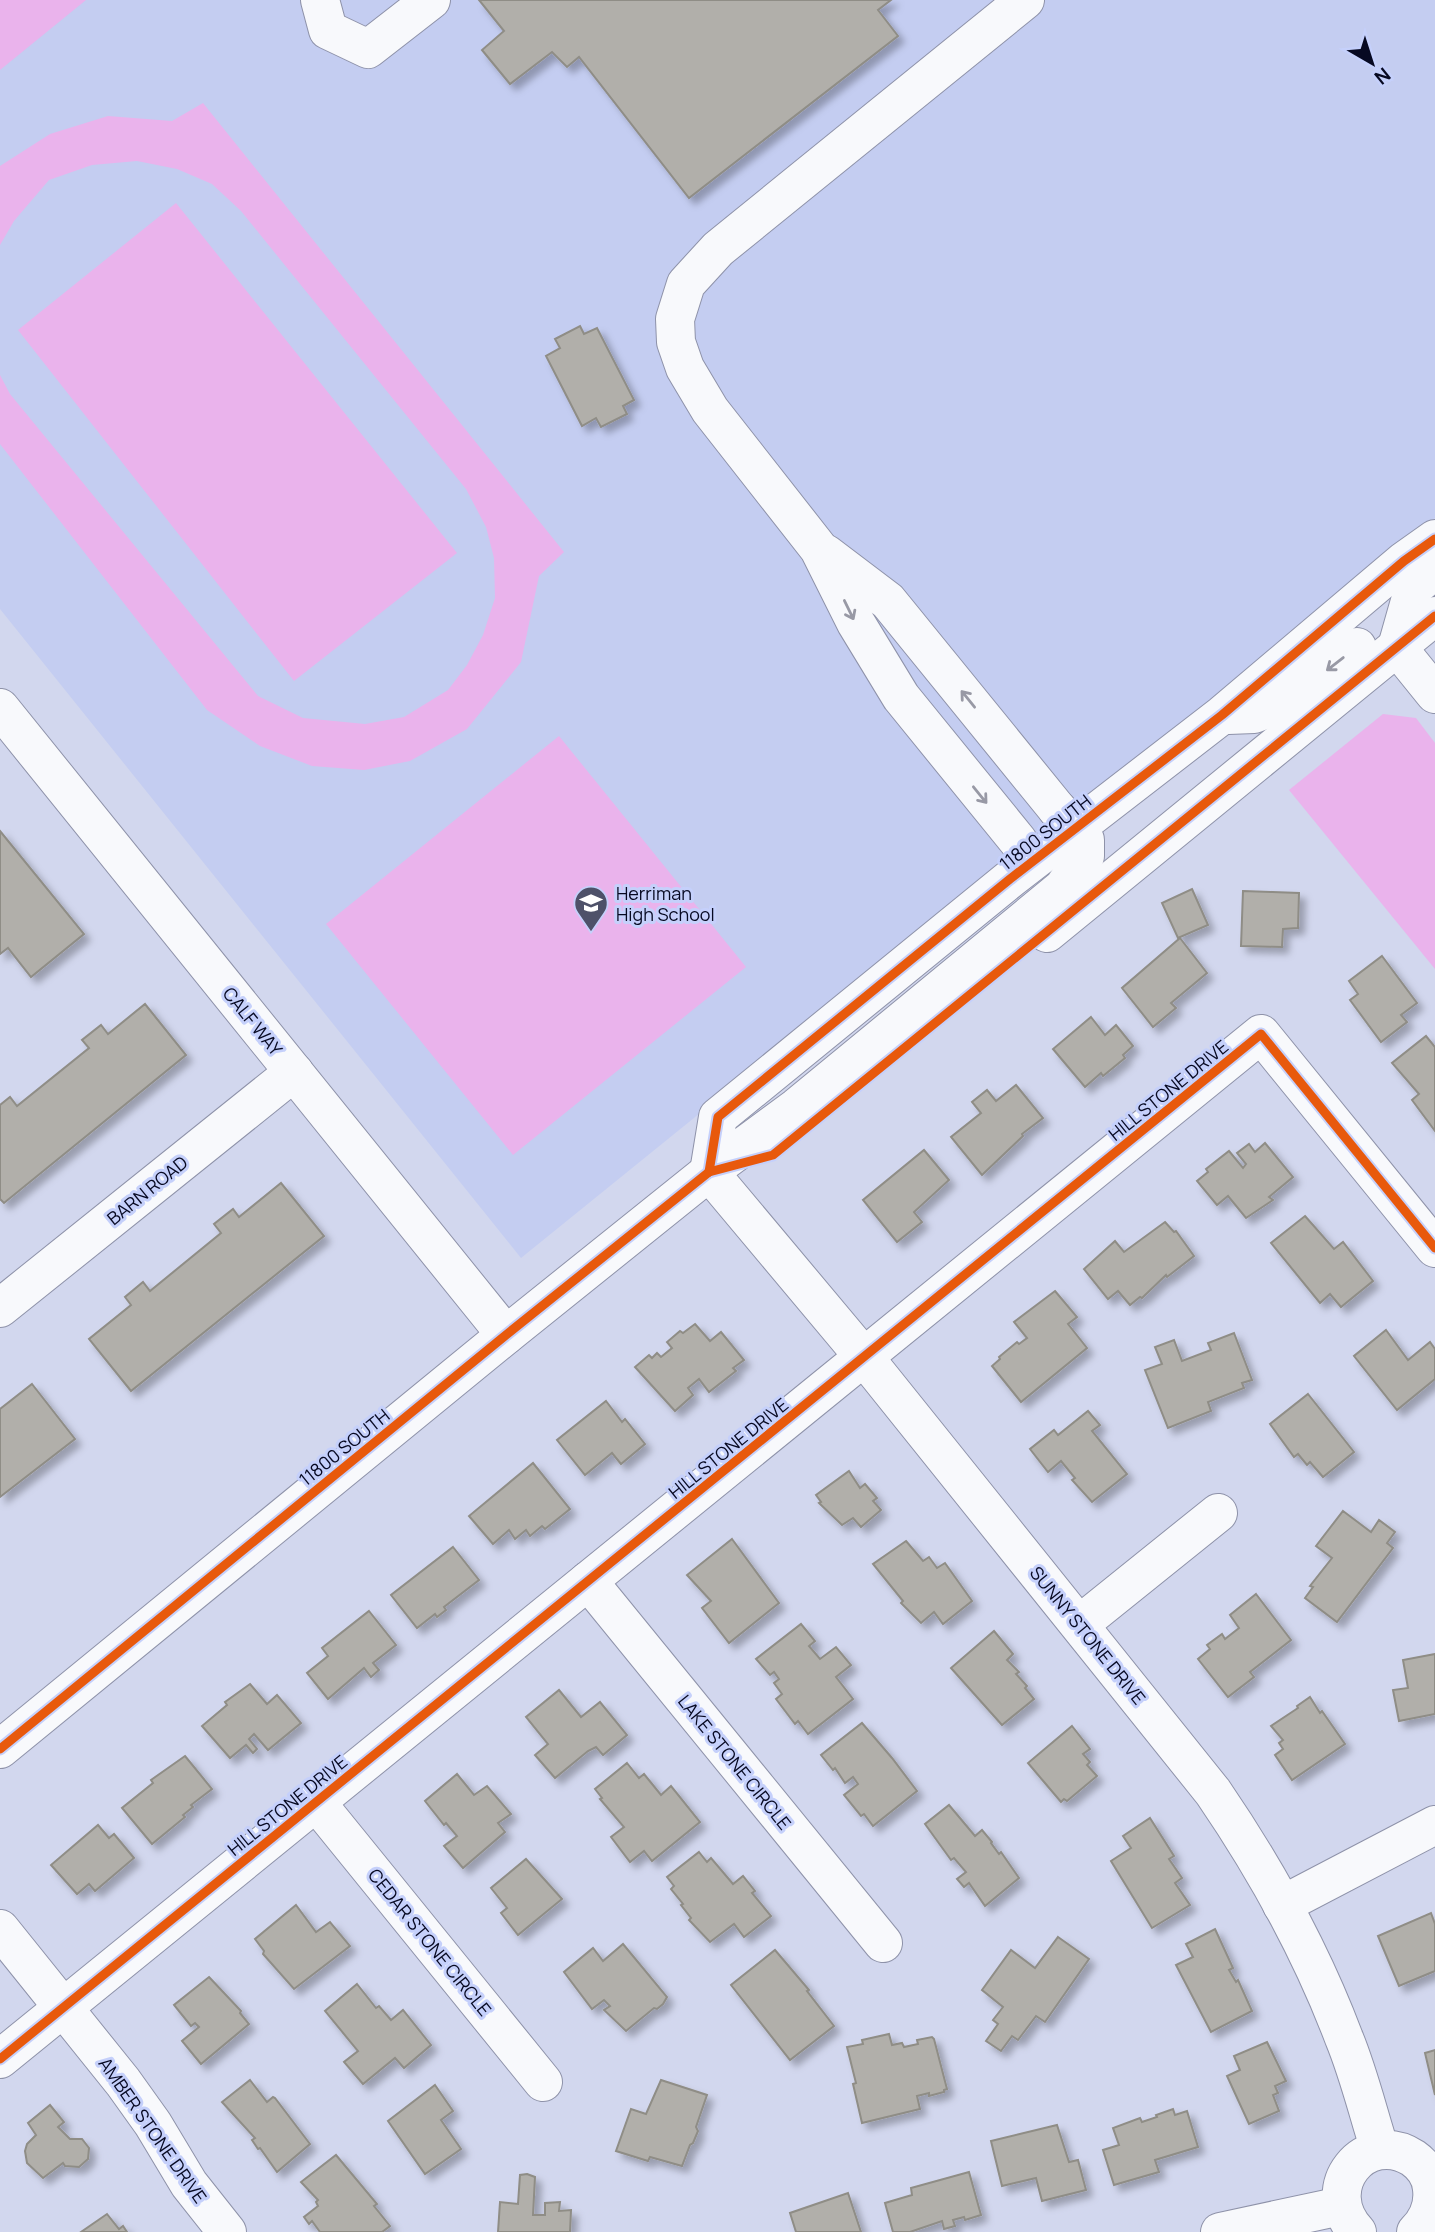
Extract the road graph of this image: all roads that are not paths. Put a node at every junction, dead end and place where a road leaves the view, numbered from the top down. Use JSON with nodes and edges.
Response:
{"nodes":[{"id":1,"x":320,"y":0,"type":"edge"},
{"id":2,"x":431,"y":0,"type":"edge"},
{"id":3,"x":1025,"y":0,"type":"edge"},
{"id":4,"x":1435,"y":539,"type":"edge"},
{"id":5,"x":819,"y":549,"type":"junction"},
{"id":6,"x":1435,"y":570,"type":"edge"},
{"id":7,"x":1435,"y":616,"type":"edge"},
{"id":8,"x":1396,"y":647,"type":"junction"},
{"id":9,"x":1435,"y":694,"type":"edge"},
{"id":10,"x":0,"y":708,"type":"edge"},
{"id":11,"x":1222,"y":715,"type":"junction"},
{"id":12,"x":1066,"y":819,"type":"junction"},
{"id":13,"x":1010,"y":879,"type":"junction"},
{"id":14,"x":294,"y":1072,"type":"junction"},
{"id":15,"x":709,"y":1172,"type":"junction"},
{"id":16,"x":1435,"y":1248,"type":"edge"},
{"id":17,"x":0,"y":1308,"type":"edge"},
{"id":18,"x":506,"y":1335,"type":"junction"},
{"id":19,"x":864,"y":1357,"type":"junction"},
{"id":20,"x":1218,"y":1513,"type":"dead end"},
{"id":21,"x":588,"y":1581,"type":"junction"},
{"id":22,"x":1080,"y":1625,"type":"junction"},
{"id":23,"x":0,"y":1749,"type":"edge"},
{"id":24,"x":316,"y":1802,"type":"junction"},
{"id":25,"x":1435,"y":1825,"type":"edge"},
{"id":26,"x":1282,"y":1905,"type":"junction"},
{"id":27,"x":0,"y":1929,"type":"edge"},
{"id":28,"x":883,"y":1943,"type":"dead end"},
{"id":29,"x":64,"y":2007,"type":"junction"},
{"id":30,"x":0,"y":2059,"type":"edge"},
{"id":31,"x":543,"y":2082,"type":"dead end"},
{"id":32,"x":1380,"y":2150,"type":"junction"},
{"id":33,"x":1433,"y":2184,"type":"edge"},
{"id":34,"x":1349,"y":2219,"type":"edge"},
{"id":35,"x":227,"y":2232,"type":"edge"},
{"id":36,"x":1220,"y":2232,"type":"edge"},
{"id":37,"x":1416,"y":2232,"type":"edge"}],
"edges":[{"from":1,"to":2,"type":"street"},
{"from":3,"to":5,"type":"street"},
{"from":4,"to":11,"type":"street","name":"11800 SOUTH"},
{"from":12,"to":5,"type":"street","one_way":true},
{"from":5,"to":13,"type":"street","one_way":true},
{"from":6,"to":8,"type":"street"},
{"from":7,"to":8,"type":"street","name":"11800 SOUTH"},
{"from":8,"to":9,"type":"street"},
{"from":8,"to":11,"type":"street","one_way":true},
{"from":8,"to":15,"type":"street","name":"11800 SOUTH"},
{"from":10,"to":14,"type":"street","name":"CALF WAY"},
{"from":11,"to":12,"type":"street","name":"11800 SOUTH"},
{"from":12,"to":13,"type":"street","name":"11800 SOUTH"},
{"from":12,"to":15,"type":"street"},
{"from":13,"to":15,"type":"street","name":"11800 SOUTH"},
{"from":14,"to":17,"type":"street","name":"BARN ROAD"},
{"from":14,"to":18,"type":"street","name":"CALF WAY"},
{"from":15,"to":18,"type":"street","name":"11800 SOUTH"},
{"from":15,"to":19,"type":"street","name":"SUNNY STONE DRIVE"},
{"from":16,"to":19,"type":"street","name":"HILL STONE DRIVE"},
{"from":18,"to":23,"type":"street","name":"11800 SOUTH"},
{"from":19,"to":21,"type":"street","name":"HILL STONE DRIVE"},
{"from":19,"to":22,"type":"street","name":"SUNNY STONE DRIVE"},
{"from":20,"to":22,"type":"street"},
{"from":21,"to":24,"type":"street","name":"HILL STONE DRIVE"},
{"from":21,"to":28,"type":"street","name":"LAKE STONE CIRCLE"},
{"from":22,"to":26,"type":"street","name":"SUNNY STONE DRIVE"},
{"from":24,"to":29,"type":"street","name":"HILL STONE DRIVE"},
{"from":24,"to":31,"type":"street","name":"CEDAR STONE CIRCLE"},
{"from":25,"to":26,"type":"street"},
{"from":26,"to":32,"type":"street","name":"SUNNY STONE DRIVE"},
{"from":27,"to":29,"type":"street","name":"AMBER STONE DRIVE"},
{"from":29,"to":30,"type":"street","name":"HILL STONE DRIVE"},
{"from":29,"to":35,"type":"street","name":"AMBER STONE DRIVE"},
{"from":32,"to":33,"type":"street"},
{"from":32,"to":34,"type":"street"},
{"from":33,"to":37,"type":"street"},
{"from":34,"to":36,"type":"street"}]}
